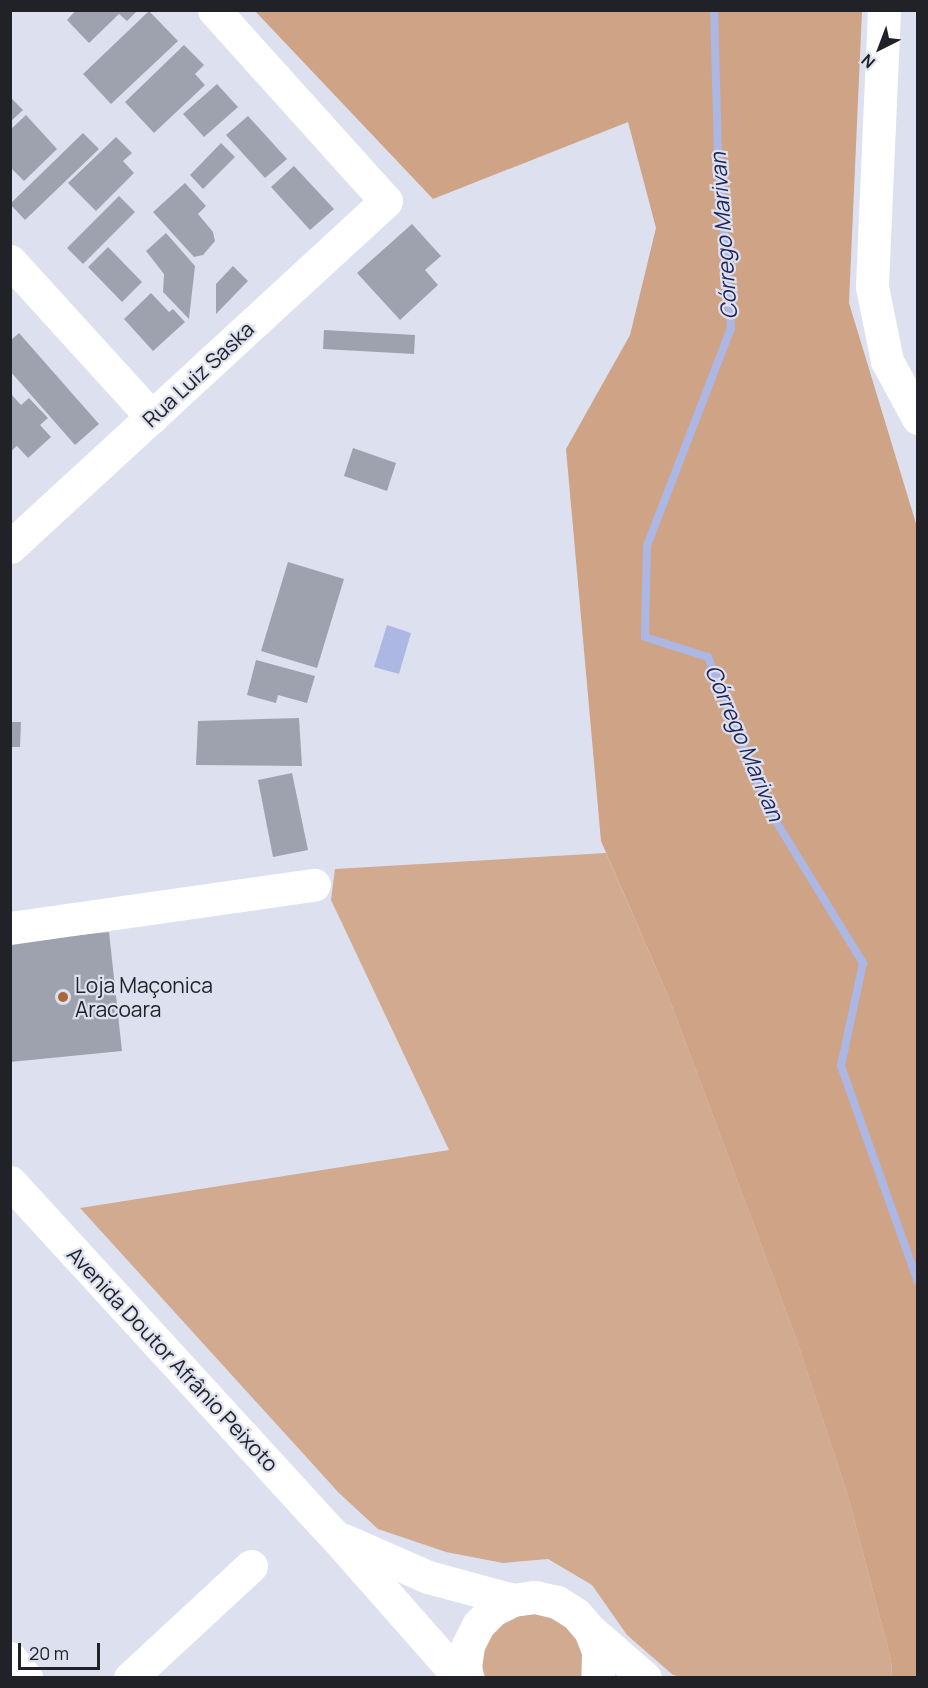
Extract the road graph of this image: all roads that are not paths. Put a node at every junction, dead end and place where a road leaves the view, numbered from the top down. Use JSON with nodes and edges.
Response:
{"nodes":[{"id":1,"x":214,"y":10,"type":"edge"},
{"id":2,"x":884,"y":10,"type":"edge"},
{"id":3,"x":10,"y":261,"type":"edge"},
{"id":4,"x":152,"y":417,"type":"junction"},
{"id":5,"x":918,"y":418,"type":"edge"},
{"id":6,"x":10,"y":547,"type":"edge"},
{"id":7,"x":314,"y":885,"type":"dead end"},
{"id":8,"x":10,"y":928,"type":"edge"},
{"id":9,"x":10,"y":1182,"type":"edge"},
{"id":10,"x":334,"y":1535,"type":"junction"},
{"id":11,"x":251,"y":1566,"type":"dead end"},
{"id":12,"x":513,"y":1600,"type":"junction"},
{"id":13,"x":591,"y":1630,"type":"junction"},
{"id":14,"x":10,"y":1658,"type":"edge"},
{"id":15,"x":27,"y":1677,"type":"edge"},
{"id":16,"x":130,"y":1677,"type":"edge"},
{"id":17,"x":460,"y":1677,"type":"edge"},
{"id":18,"x":467,"y":1677,"type":"edge"},
{"id":19,"x":598,"y":1677,"type":"edge"},
{"id":20,"x":645,"y":1677,"type":"edge"}],
"edges":[{"from":1,"to":4,"type":"street","name":"Rua Luiz Saska"},
{"from":2,"to":5,"type":"street"},
{"from":3,"to":4,"type":"street"},
{"from":4,"to":6,"type":"street","name":"Rua Luiz Saska"},
{"from":7,"to":8,"type":"street"},
{"from":9,"to":10,"type":"street","name":"Avenida Doutor Afrânio Peixoto"},
{"from":10,"to":12,"type":"street","name":"Avenida Doutor Afrânio Peixoto"},
{"from":10,"to":17,"type":"street","name":"Avenida Doutor Afrânio Peixoto"},
{"from":11,"to":16,"type":"street"},
{"from":12,"to":13,"type":"street"},
{"from":12,"to":18,"type":"street"},
{"from":13,"to":19,"type":"street"},
{"from":13,"to":20,"type":"street"},
{"from":14,"to":15,"type":"street"}]}
